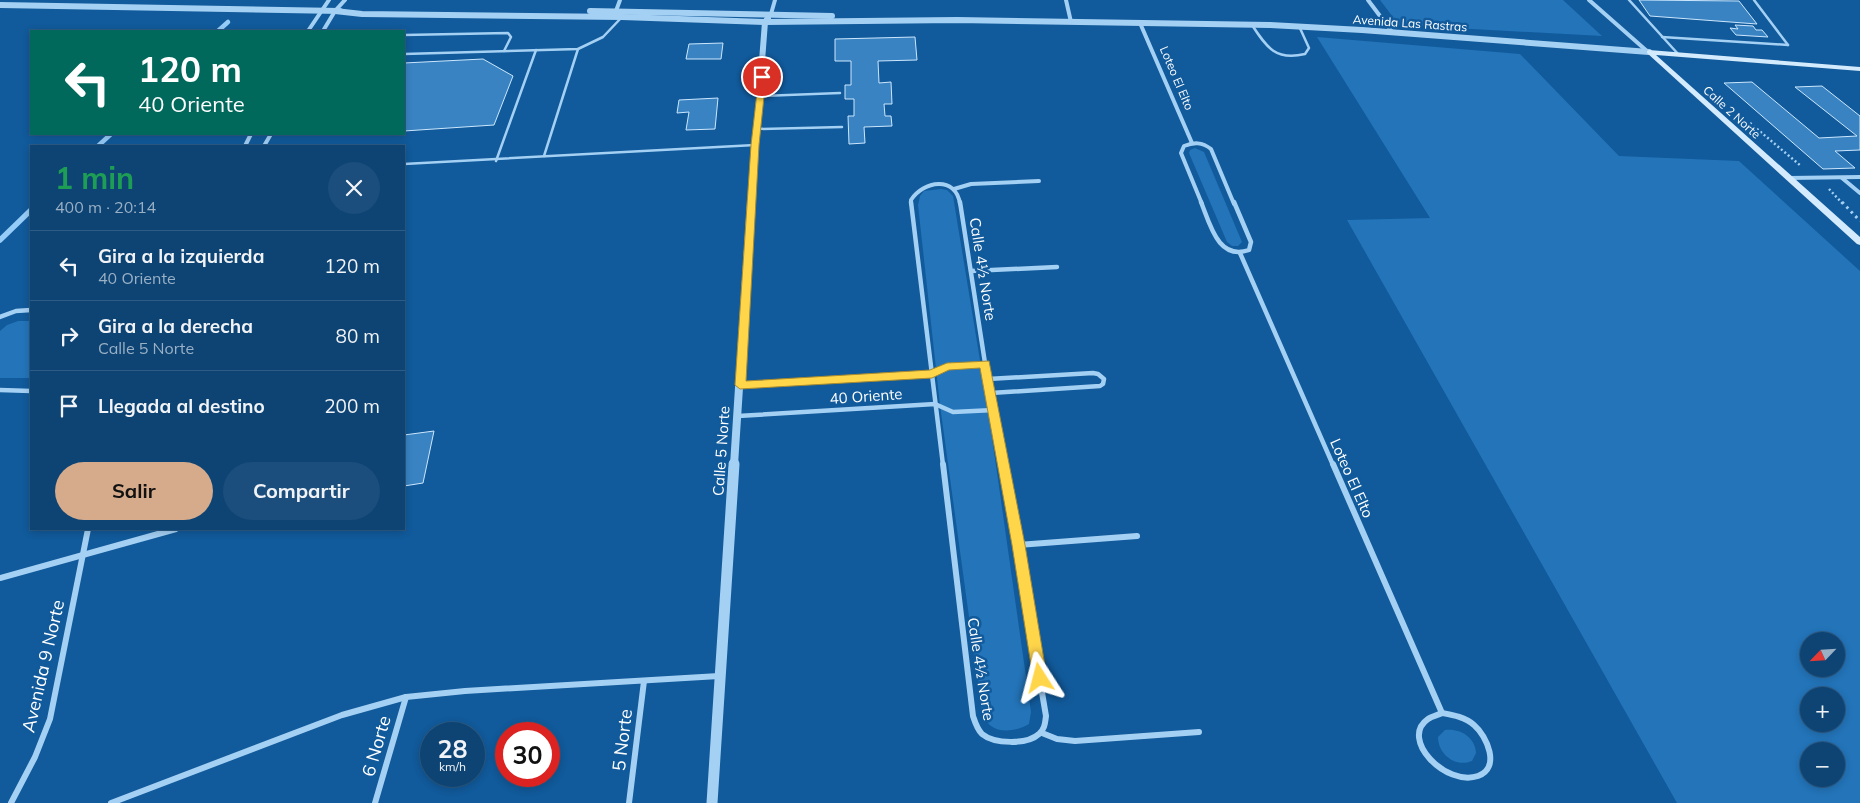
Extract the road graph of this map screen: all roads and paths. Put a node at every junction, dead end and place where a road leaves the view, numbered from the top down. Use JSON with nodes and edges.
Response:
{"nodes":[{"id":1,"x":329,"y":0,"type":"edge"},
{"id":2,"x":344,"y":0,"type":"edge"},
{"id":3,"x":620,"y":0,"type":"edge"},
{"id":4,"x":775,"y":0,"type":"edge"},
{"id":5,"x":1066,"y":0,"type":"edge"},
{"id":6,"x":1368,"y":0,"type":"edge"},
{"id":7,"x":1589,"y":0,"type":"edge"},
{"id":8,"x":1629,"y":0,"type":"edge"},
{"id":9,"x":1754,"y":0,"type":"edge"},
{"id":10,"x":0,"y":5,"type":"edge"},
{"id":11,"x":320,"y":10,"type":"junction"},
{"id":12,"x":335,"y":11,"type":"junction"},
{"id":13,"x":616,"y":11,"type":"junction"},
{"id":14,"x":771,"y":14,"type":"junction"},
{"id":15,"x":622,"y":17,"type":"junction"},
{"id":16,"x":957,"y":20,"type":"junction"},
{"id":17,"x":765,"y":22,"type":"junction"},
{"id":18,"x":1071,"y":22,"type":"junction"},
{"id":19,"x":1140,"y":23,"type":"junction"},
{"id":20,"x":1252,"y":25,"type":"junction"},
{"id":21,"x":1299,"y":26,"type":"junction"},
{"id":22,"x":309,"y":30,"type":"edge"},
{"id":23,"x":324,"y":30,"type":"edge"},
{"id":24,"x":1392,"y":32,"type":"junction"},
{"id":25,"x":405,"y":35,"type":"edge"},
{"id":26,"x":1662,"y":36,"type":"junction"},
{"id":27,"x":578,"y":49,"type":"junction"},
{"id":28,"x":536,"y":50,"type":"junction"},
{"id":29,"x":504,"y":51,"type":"junction"},
{"id":30,"x":1648,"y":52,"type":"junction"},
{"id":31,"x":405,"y":54,"type":"edge"},
{"id":32,"x":1679,"y":55,"type":"junction"},
{"id":33,"x":1859,"y":70,"type":"edge"},
{"id":34,"x":840,"y":93,"type":"dead end"},
{"id":35,"x":760,"y":96,"type":"junction"},
{"id":36,"x":1749,"y":122,"type":"dead end"},
{"id":37,"x":842,"y":127,"type":"dead end"},
{"id":38,"x":757,"y":129,"type":"junction"},
{"id":39,"x":1192,"y":143,"type":"junction"},
{"id":40,"x":755,"y":145,"type":"junction"},
{"id":41,"x":544,"y":156,"type":"junction"},
{"id":42,"x":496,"y":161,"type":"junction"},
{"id":43,"x":405,"y":164,"type":"edge"},
{"id":44,"x":1860,"y":176,"type":"edge"},
{"id":45,"x":1788,"y":178,"type":"junction"},
{"id":46,"x":1816,"y":178,"type":"junction"},
{"id":47,"x":1842,"y":178,"type":"junction"},
{"id":48,"x":1039,"y":181,"type":"dead end"},
{"id":49,"x":954,"y":189,"type":"junction"},
{"id":50,"x":1860,"y":194,"type":"edge"},
{"id":51,"x":1860,"y":221,"type":"edge"},
{"id":52,"x":1860,"y":242,"type":"edge"},
{"id":53,"x":1240,"y":253,"type":"junction"},
{"id":54,"x":1057,"y":267,"type":"dead end"},
{"id":55,"x":971,"y":272,"type":"junction"},
{"id":56,"x":30,"y":310,"type":"edge"},
{"id":57,"x":0,"y":317,"type":"edge"},
{"id":58,"x":985,"y":363,"type":"junction"},
{"id":59,"x":932,"y":374,"type":"junction"},
{"id":60,"x":988,"y":380,"type":"junction"},
{"id":61,"x":740,"y":385,"type":"junction"},
{"id":62,"x":0,"y":390,"type":"edge"},
{"id":63,"x":30,"y":391,"type":"edge"},
{"id":64,"x":991,"y":393,"type":"junction"},
{"id":65,"x":935,"y":404,"type":"junction"},
{"id":66,"x":994,"y":410,"type":"junction"},
{"id":67,"x":738,"y":416,"type":"junction"},
{"id":68,"x":88,"y":530,"type":"edge"},
{"id":69,"x":172,"y":530,"type":"edge"},
{"id":70,"x":1136,"y":536,"type":"dead end"},
{"id":71,"x":1018,"y":545,"type":"junction"},
{"id":72,"x":83,"y":554,"type":"junction"},
{"id":73,"x":0,"y":578,"type":"edge"},
{"id":74,"x":720,"y":676,"type":"junction"},
{"id":75,"x":644,"y":681,"type":"junction"},
{"id":76,"x":406,"y":697,"type":"junction"},
{"id":77,"x":1442,"y":713,"type":"junction"},
{"id":78,"x":1199,"y":732,"type":"dead end"},
{"id":79,"x":1042,"y":733,"type":"junction"},
{"id":80,"x":10,"y":803,"type":"edge"},
{"id":81,"x":112,"y":803,"type":"edge"},
{"id":82,"x":375,"y":803,"type":"edge"},
{"id":83,"x":629,"y":803,"type":"edge"},
{"id":84,"x":712,"y":803,"type":"edge"}],
"edges":[{"from":1,"to":11,"type":"street"},
{"from":2,"to":12,"type":"street"},
{"from":3,"to":13,"type":"street"},
{"from":4,"to":14,"type":"street"},
{"from":5,"to":18,"type":"street"},
{"from":6,"to":24,"type":"street"},
{"from":7,"to":30,"type":"street","name":"Calle 2 Norte"},
{"from":8,"to":26,"type":"lane"},
{"from":9,"to":26,"type":"lane"},
{"from":10,"to":11,"type":"street","name":"Avenida Las Rastras"},
{"from":11,"to":12,"type":"street","name":"Avenida Las Rastras"},
{"from":11,"to":22,"type":"street"},
{"from":12,"to":13,"type":"street","name":"Avenida Las Rastras"},
{"from":12,"to":15,"type":"street","name":"Avenida Las Rastras"},
{"from":12,"to":23,"type":"street"},
{"from":13,"to":14,"type":"street","name":"Avenida Las Rastras"},
{"from":14,"to":16,"type":"street","name":"Avenida Las Rastras"},
{"from":14,"to":17,"type":"street"},
{"from":15,"to":17,"type":"street","name":"Avenida Las Rastras"},
{"from":15,"to":27,"type":"lane"},
{"from":16,"to":17,"type":"street","name":"Avenida Las Rastras"},
{"from":16,"to":18,"type":"street","name":"Avenida Las Rastras"},
{"from":17,"to":35,"type":"street","name":"Calle 5 Norte"},
{"from":18,"to":19,"type":"street","name":"Avenida Las Rastras"},
{"from":19,"to":20,"type":"street","name":"Avenida Las Rastras"},
{"from":19,"to":39,"type":"street","name":"Loteo El Elto"},
{"from":20,"to":21,"type":"street","name":"Avenida Las Rastras"},
{"from":20,"to":21,"type":"lane"},
{"from":21,"to":24,"type":"street","name":"Avenida Las Rastras"},
{"from":24,"to":30,"type":"street","name":"Avenida Las Rastras"},
{"from":25,"to":29,"type":"lane"},
{"from":26,"to":32,"type":"lane"},
{"from":27,"to":28,"type":"lane"},
{"from":27,"to":41,"type":"lane"},
{"from":28,"to":29,"type":"lane"},
{"from":28,"to":42,"type":"lane"},
{"from":29,"to":31,"type":"lane"},
{"from":30,"to":32,"type":"main road","name":"Avenida Las Rastras"},
{"from":30,"to":45,"type":"main road","name":"Calle 2 Norte"},
{"from":32,"to":33,"type":"main road","name":"Avenida Las Rastras"},
{"from":34,"to":35,"type":"lane"},
{"from":35,"to":38,"type":"street","name":"Calle 5 Norte"},
{"from":36,"to":46,"type":"path"},
{"from":37,"to":38,"type":"lane"},
{"from":38,"to":40,"type":"street","name":"Calle 5 Norte"},
{"from":39,"to":53,"type":"street"},
{"from":39,"to":53,"type":"street"},
{"from":40,"to":41,"type":"lane"},
{"from":40,"to":61,"type":"street","name":"Calle 5 Norte"},
{"from":41,"to":42,"type":"lane"},
{"from":42,"to":43,"type":"lane"},
{"from":44,"to":47,"type":"street"},
{"from":45,"to":46,"type":"street"},
{"from":45,"to":52,"type":"main road","name":"Calle 2 Norte"},
{"from":46,"to":47,"type":"street"},
{"from":46,"to":51,"type":"path"},
{"from":47,"to":50,"type":"street"},
{"from":48,"to":49,"type":"street"},
{"from":49,"to":55,"type":"street","name":"Calle 4½ Norte"},
{"from":49,"to":59,"type":"street","name":"Calle 4½ Norte"},
{"from":53,"to":77,"type":"street","name":"Loteo El Elto"},
{"from":54,"to":55,"type":"street"},
{"from":55,"to":58,"type":"street","name":"Calle 4½ Norte"},
{"from":56,"to":57,"type":"street"},
{"from":58,"to":59,"type":"street","name":"40 Oriente"},
{"from":58,"to":60,"type":"street","name":"Calle 4½ Norte"},
{"from":59,"to":61,"type":"street","name":"40 Oriente"},
{"from":59,"to":65,"type":"street","name":"Calle 4½ Norte"},
{"from":60,"to":64,"type":"street","name":"Calle 4½ Norte"},
{"from":60,"to":64,"type":"street"},
{"from":61,"to":67,"type":"street","name":"Calle 5 Norte"},
{"from":62,"to":63,"type":"street"},
{"from":64,"to":66,"type":"street","name":"Calle 4½ Norte"},
{"from":65,"to":66,"type":"street","name":"40 Oriente"},
{"from":65,"to":67,"type":"street","name":"40 Oriente"},
{"from":65,"to":79,"type":"street","name":"Calle 4½ Norte"},
{"from":66,"to":71,"type":"street","name":"Calle 4½ Norte"},
{"from":67,"to":74,"type":"street","name":"Calle 5 Norte"},
{"from":68,"to":72,"type":"street","name":"Avenida 9 Norte"},
{"from":69,"to":72,"type":"street"},
{"from":70,"to":71,"type":"street"},
{"from":71,"to":79,"type":"street","name":"Calle 4½ Norte"},
{"from":72,"to":73,"type":"street"},
{"from":72,"to":80,"type":"street","name":"Avenida 9 Norte"},
{"from":74,"to":75,"type":"street"},
{"from":74,"to":84,"type":"street","name":"Calle 5 Norte"},
{"from":75,"to":76,"type":"street"},
{"from":75,"to":83,"type":"street","name":"5 Norte"},
{"from":76,"to":81,"type":"street"},
{"from":76,"to":82,"type":"street","name":"6 Norte"},
{"from":77,"to":77,"type":"street"},
{"from":78,"to":79,"type":"street"}]}
